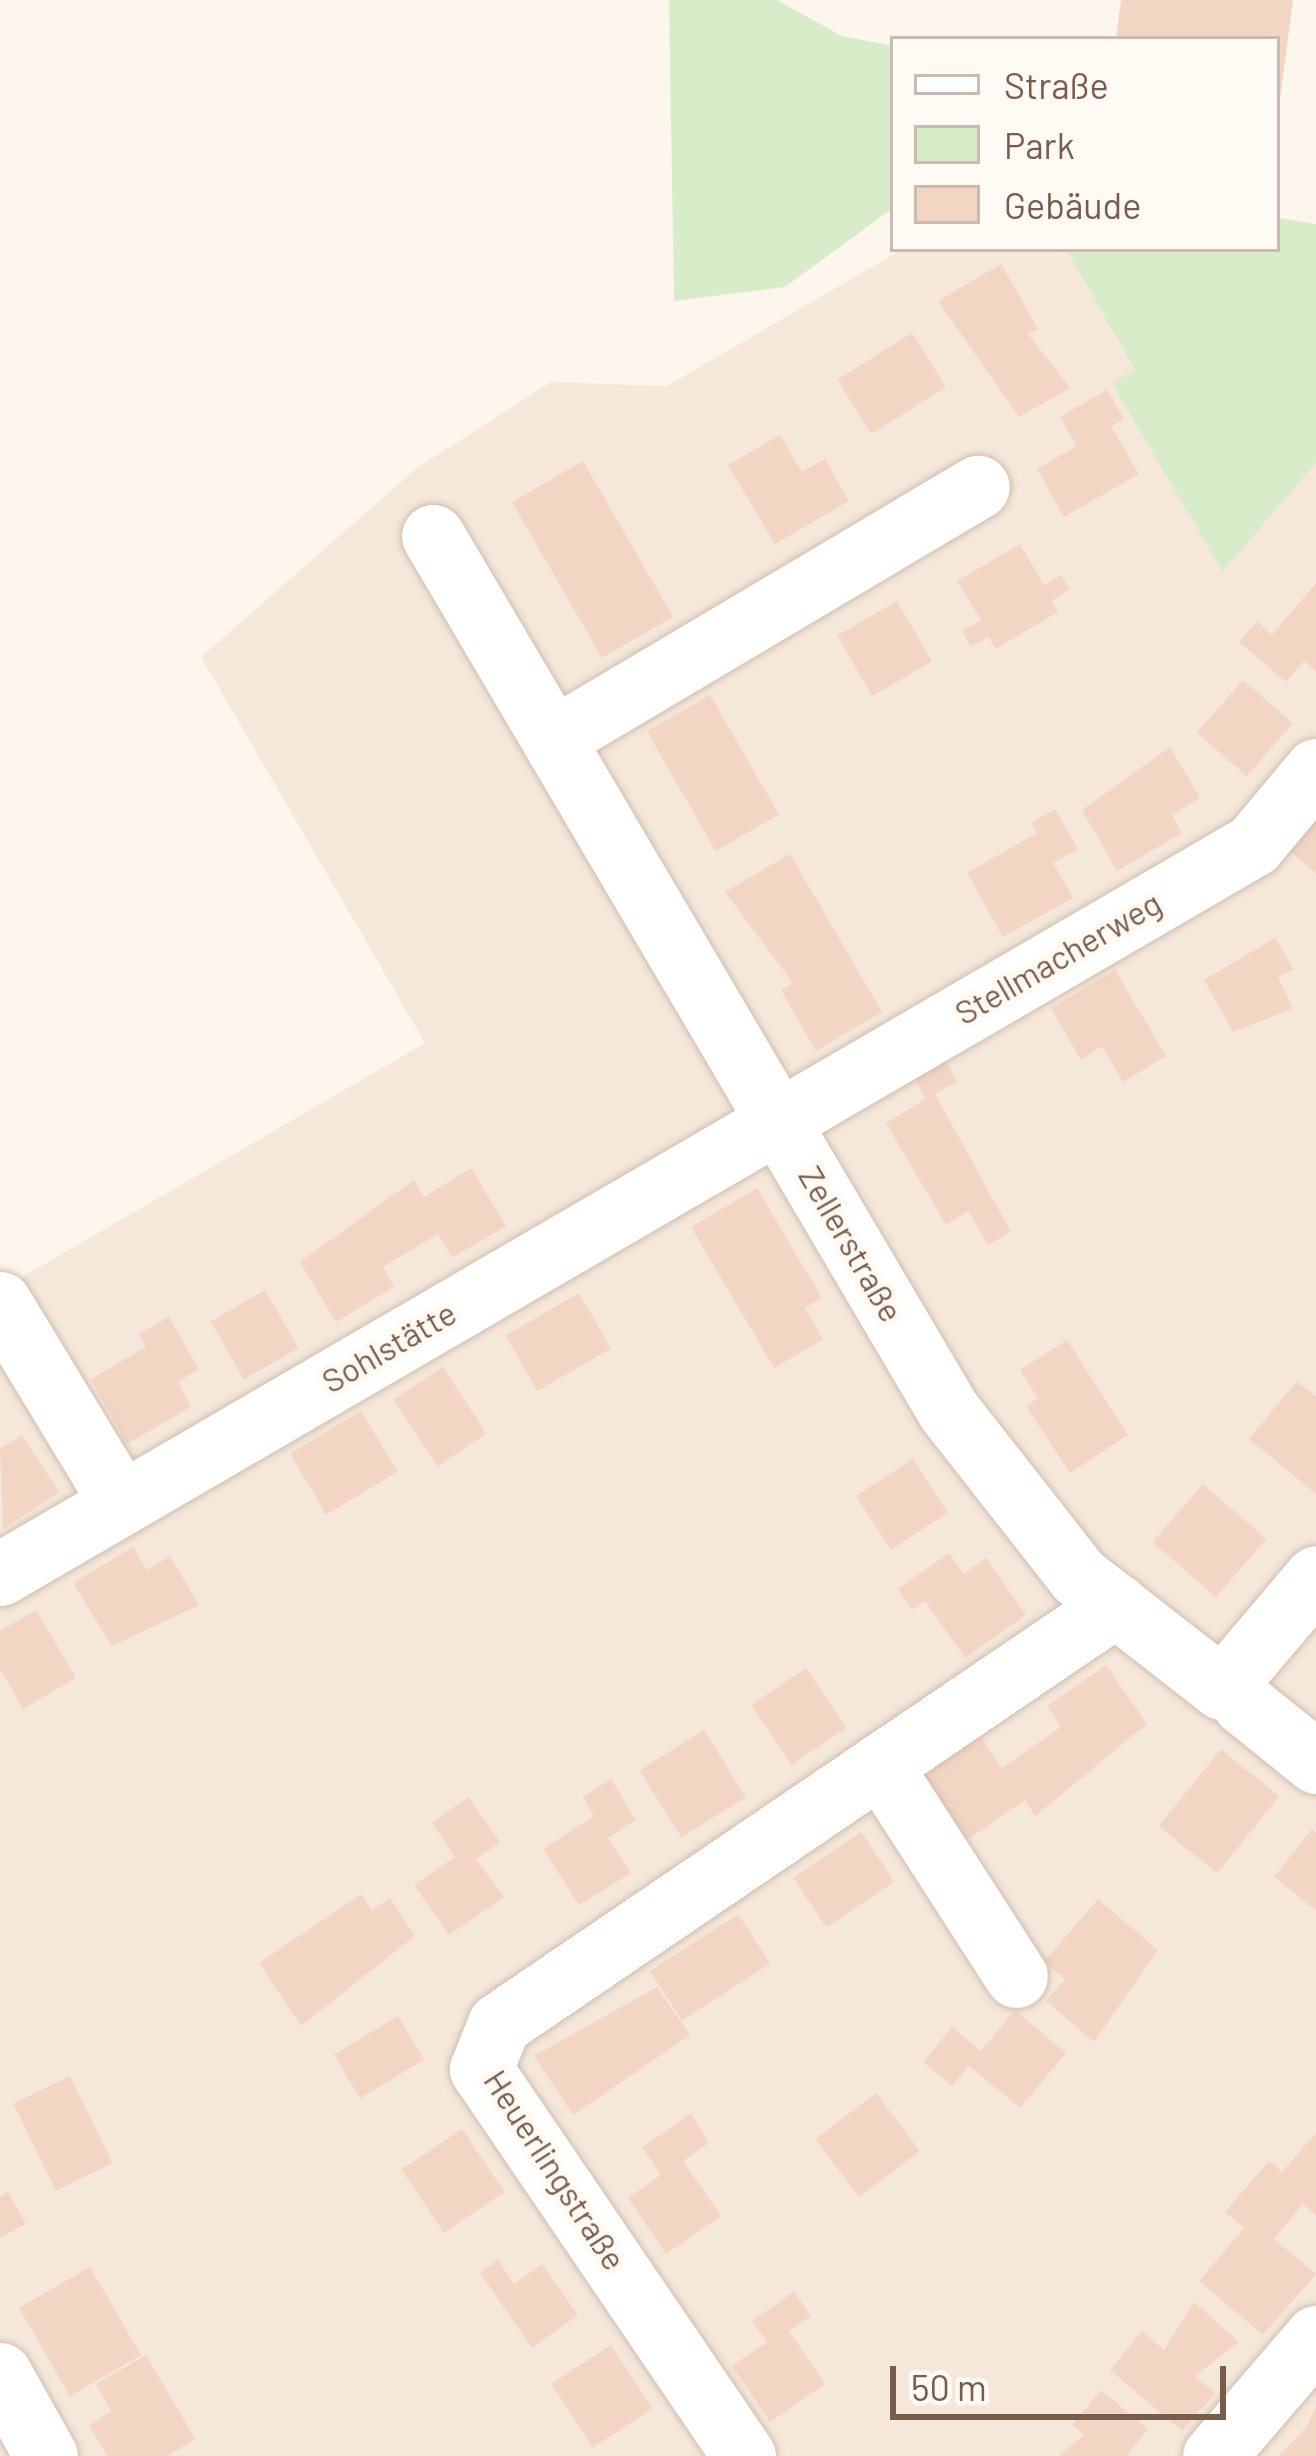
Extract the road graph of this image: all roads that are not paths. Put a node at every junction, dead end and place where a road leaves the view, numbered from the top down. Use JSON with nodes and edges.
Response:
{"nodes":[{"id":1,"x":978,"y":488,"type":"dead end"},
{"id":2,"x":433,"y":536,"type":"dead end"},
{"id":3,"x":553,"y":740,"type":"junction"},
{"id":4,"x":1316,"y":770,"type":"edge"},
{"id":5,"x":778,"y":1120,"type":"junction"},
{"id":6,"x":0,"y":1304,"type":"edge"},
{"id":7,"x":121,"y":1503,"type":"junction"},
{"id":8,"x":0,"y":1574,"type":"edge"},
{"id":9,"x":1316,"y":1577,"type":"edge"},
{"id":10,"x":1116,"y":1605,"type":"junction"},
{"id":11,"x":1233,"y":1696,"type":"junction"},
{"id":12,"x":1316,"y":1762,"type":"edge"},
{"id":13,"x":880,"y":1766,"type":"junction"},
{"id":14,"x":1016,"y":1976,"type":"dead end"},
{"id":15,"x":1316,"y":2337,"type":"edge"},
{"id":16,"x":0,"y":2374,"type":"edge"},
{"id":17,"x":46,"y":2456,"type":"edge"},
{"id":18,"x":744,"y":2456,"type":"edge"},
{"id":19,"x":1214,"y":2456,"type":"edge"}],
"edges":[{"from":1,"to":3,"type":"street"},
{"from":2,"to":3,"type":"street","name":"Zellerstraße"},
{"from":3,"to":5,"type":"street","name":"Zellerstraße"},
{"from":4,"to":5,"type":"street","name":"Stellmacherweg"},
{"from":5,"to":7,"type":"street","name":"Sohlstätte"},
{"from":5,"to":10,"type":"street","name":"Zellerstraße"},
{"from":6,"to":7,"type":"street"},
{"from":7,"to":8,"type":"street","name":"Sohlstätte"},
{"from":9,"to":11,"type":"street"},
{"from":10,"to":11,"type":"street","name":"Zellerstraße"},
{"from":10,"to":13,"type":"street","name":"Heuerlingstraße"},
{"from":11,"to":12,"type":"street","name":"Zellerstraße"},
{"from":13,"to":14,"type":"street"},
{"from":13,"to":18,"type":"street","name":"Heuerlingstraße"},
{"from":15,"to":19,"type":"street"},
{"from":16,"to":17,"type":"street"}]}
